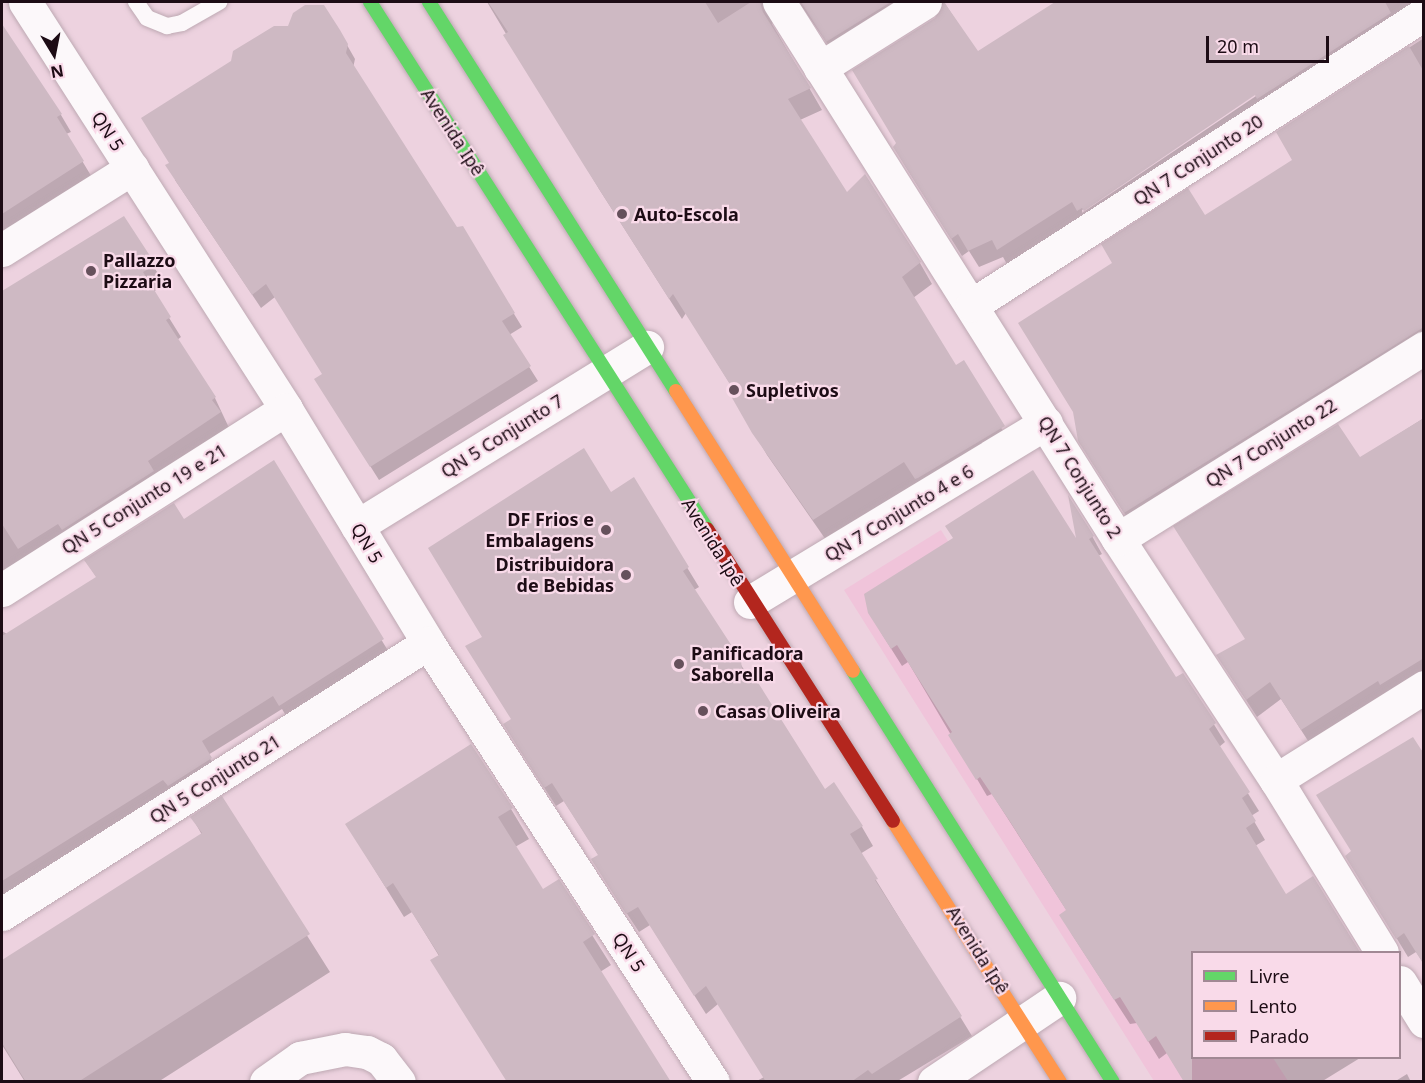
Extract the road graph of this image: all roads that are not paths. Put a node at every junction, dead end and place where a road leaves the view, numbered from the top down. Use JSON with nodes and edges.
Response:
{"nodes":[{"id":1,"x":25,"y":2,"type":"edge"},
{"id":2,"x":136,"y":2,"type":"edge"},
{"id":3,"x":219,"y":2,"type":"edge"},
{"id":4,"x":370,"y":2,"type":"edge"},
{"id":5,"x":429,"y":2,"type":"edge"},
{"id":6,"x":779,"y":2,"type":"edge"},
{"id":7,"x":925,"y":2,"type":"edge"},
{"id":8,"x":1424,"y":14,"type":"edge"},
{"id":9,"x":820,"y":68,"type":"junction"},
{"id":10,"x":132,"y":168,"type":"junction"},
{"id":11,"x":2,"y":250,"type":"edge"},
{"id":12,"x":972,"y":305,"type":"junction"},
{"id":13,"x":647,"y":347,"type":"junction"},
{"id":14,"x":1424,"y":348,"type":"edge"},
{"id":15,"x":607,"y":370,"type":"junction"},
{"id":16,"x":286,"y":409,"type":"junction"},
{"id":17,"x":1046,"y":423,"type":"junction"},
{"id":18,"x":357,"y":526,"type":"junction"},
{"id":19,"x":1118,"y":539,"type":"junction"},
{"id":20,"x":792,"y":579,"type":"junction"},
{"id":21,"x":2,"y":590,"type":"edge"},
{"id":22,"x":750,"y":602,"type":"junction"},
{"id":23,"x":428,"y":643,"type":"junction"},
{"id":24,"x":1424,"y":687,"type":"edge"},
{"id":25,"x":1276,"y":780,"type":"junction"},
{"id":26,"x":2,"y":914,"type":"edge"},
{"id":27,"x":1381,"y":951,"type":"edge"},
{"id":28,"x":1401,"y":984,"type":"edge"},
{"id":29,"x":1059,"y":998,"type":"junction"},
{"id":30,"x":1021,"y":1021,"type":"junction"},
{"id":31,"x":1424,"y":1021,"type":"edge"},
{"id":32,"x":266,"y":1082,"type":"edge"},
{"id":33,"x":399,"y":1082,"type":"edge"},
{"id":34,"x":713,"y":1082,"type":"edge"},
{"id":35,"x":934,"y":1082,"type":"edge"},
{"id":36,"x":1060,"y":1082,"type":"edge"},
{"id":37,"x":1113,"y":1082,"type":"edge"}],
"edges":[{"from":1,"to":10,"type":"street","name":"QN 5"},
{"from":2,"to":3,"type":"lane"},
{"from":4,"to":15,"type":"street","name":"Avenida Ipê"},
{"from":5,"to":13,"type":"street"},
{"from":6,"to":9,"type":"street","name":"QN 7 Conjunto 2"},
{"from":7,"to":9,"type":"street"},
{"from":8,"to":12,"type":"street","name":"QN 7 Conjunto 20"},
{"from":9,"to":12,"type":"street","name":"QN 7 Conjunto 2"},
{"from":10,"to":11,"type":"street"},
{"from":10,"to":16,"type":"street","name":"QN 5"},
{"from":12,"to":17,"type":"street","name":"QN 7 Conjunto 2"},
{"from":13,"to":15,"type":"street","name":"QN 5 Conjunto 7"},
{"from":13,"to":20,"type":"street"},
{"from":14,"to":19,"type":"street","name":"QN 7 Conjunto 22"},
{"from":15,"to":18,"type":"street","name":"QN 5 Conjunto 7"},
{"from":15,"to":22,"type":"street","name":"Avenida Ipê"},
{"from":16,"to":18,"type":"street","name":"QN 5"},
{"from":16,"to":21,"type":"street","name":"QN 5 Conjunto 19 e 21"},
{"from":17,"to":19,"type":"street","name":"QN 7 Conjunto 2"},
{"from":17,"to":20,"type":"street","name":"QN 7 Conjunto 4 e 6"},
{"from":18,"to":23,"type":"street","name":"QN 5"},
{"from":19,"to":25,"type":"street","name":"QN 7 Conjunto 2"},
{"from":20,"to":22,"type":"street","name":"QN 7 Conjunto 4 e 6"},
{"from":20,"to":29,"type":"street"},
{"from":22,"to":30,"type":"street","name":"Avenida Ipê"},
{"from":23,"to":26,"type":"street","name":"QN 5 Conjunto 21"},
{"from":23,"to":34,"type":"street","name":"QN 5"},
{"from":24,"to":25,"type":"street"},
{"from":25,"to":27,"type":"street","name":"QN 7 Conjunto 2"},
{"from":28,"to":31,"type":"street"},
{"from":29,"to":30,"type":"street"},
{"from":29,"to":37,"type":"street"},
{"from":30,"to":35,"type":"street"},
{"from":30,"to":36,"type":"street","name":"Avenida Ipê"},
{"from":32,"to":33,"type":"street"}]}
